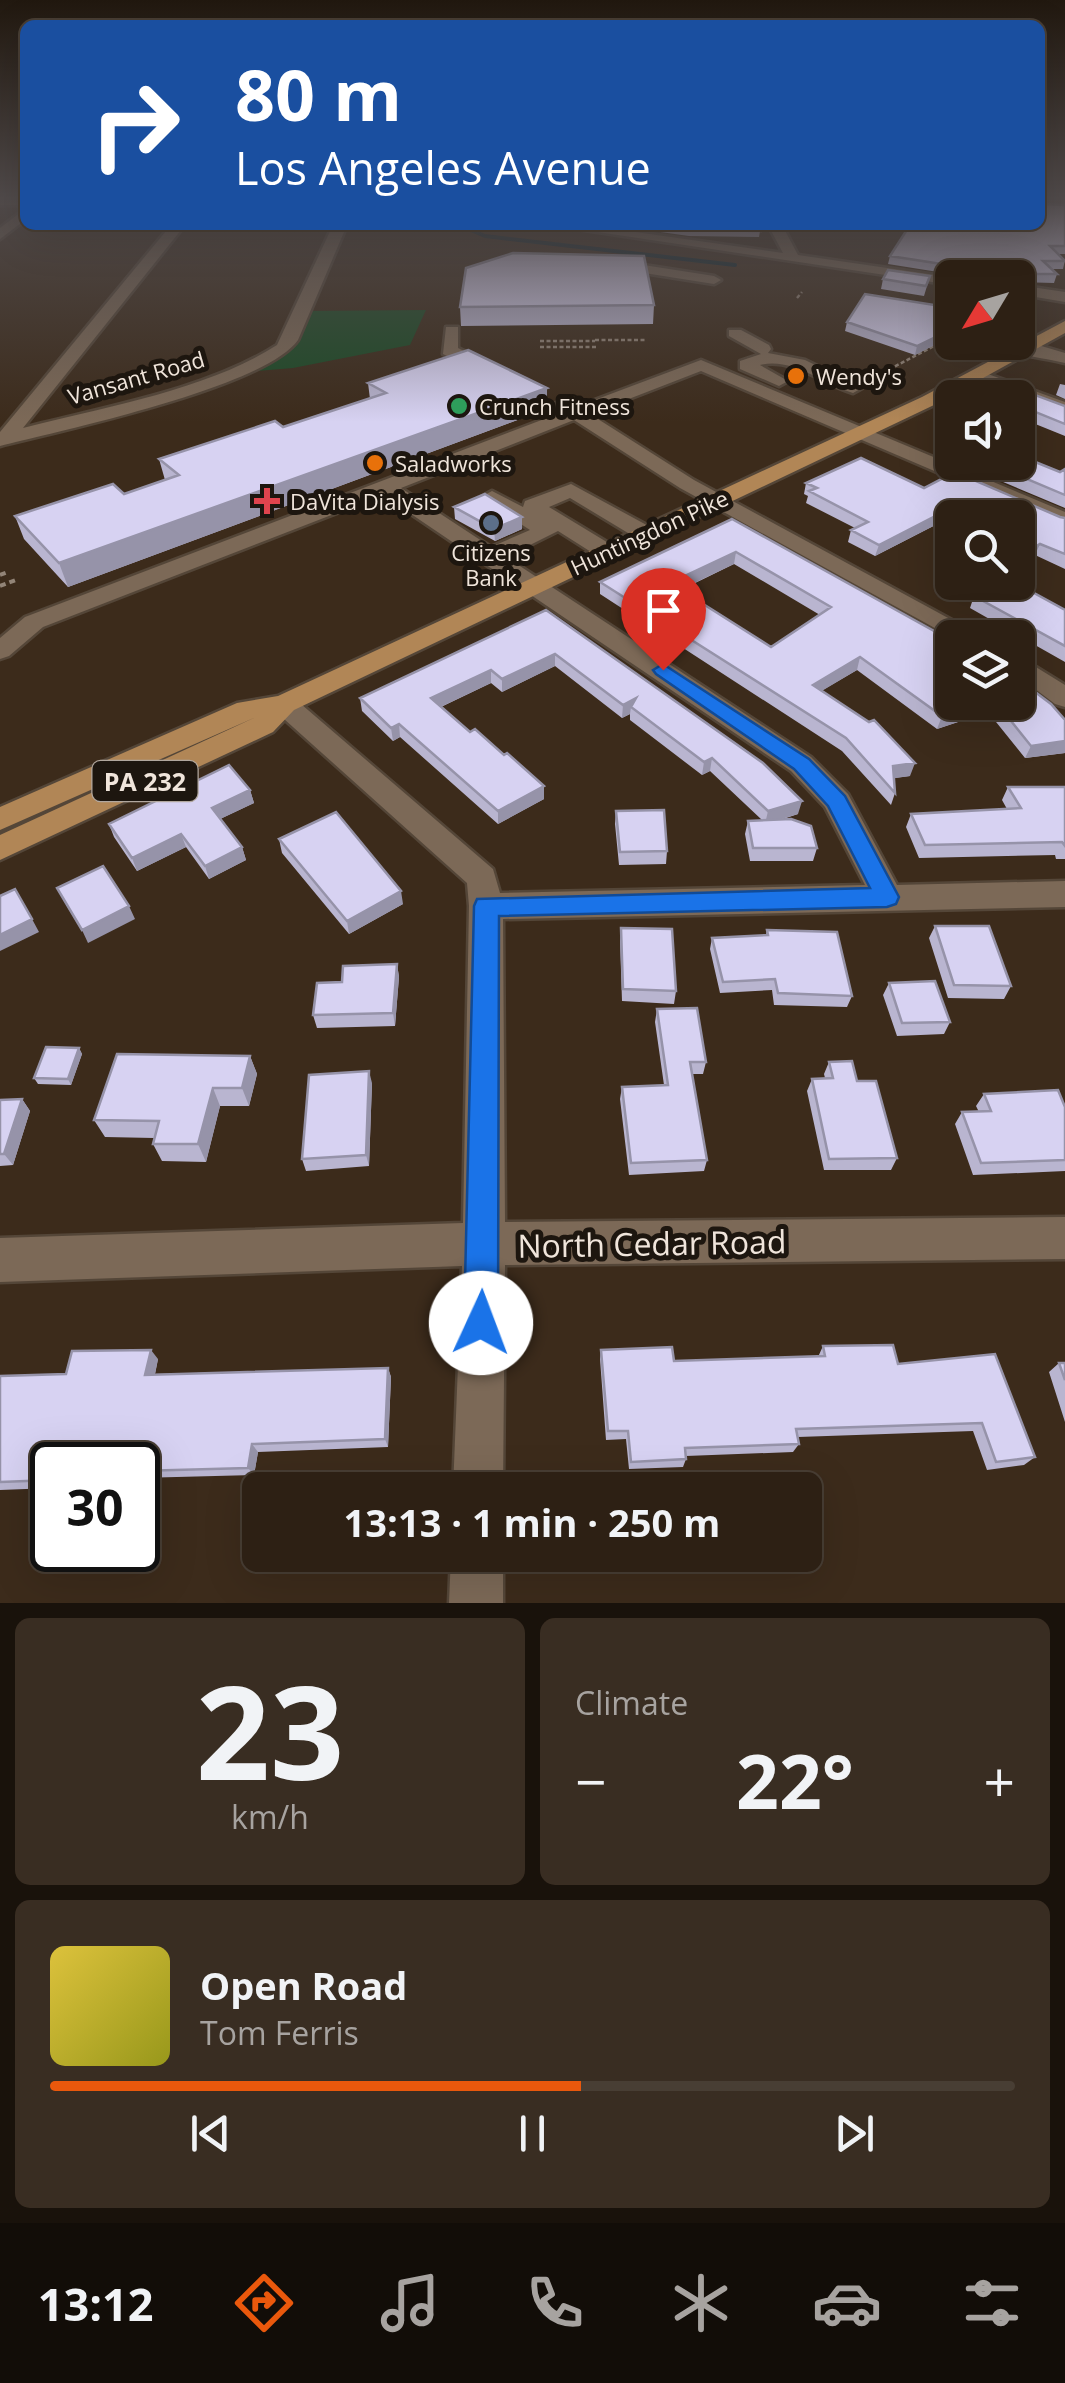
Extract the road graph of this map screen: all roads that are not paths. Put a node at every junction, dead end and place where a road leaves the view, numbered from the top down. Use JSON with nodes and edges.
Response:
{"nodes":[{"id":1,"x":879,"y":271,"type":"edge"},
{"id":2,"x":140,"y":272,"type":"edge"},
{"id":3,"x":320,"y":272,"type":"edge"},
{"id":4,"x":671,"y":272,"type":"edge"},
{"id":5,"x":883,"y":272,"type":"edge"},
{"id":6,"x":714,"y":280,"type":"dead end"},
{"id":7,"x":935,"y":282,"type":"edge"},
{"id":8,"x":867,"y":292,"type":"edge"},
{"id":9,"x":1035,"y":293,"type":"edge"},
{"id":10,"x":1065,"y":297,"type":"edge"},
{"id":11,"x":452,"y":330,"type":"dead end"},
{"id":12,"x":1058,"y":330,"type":"edge"},
{"id":13,"x":735,"y":333,"type":"dead end"},
{"id":14,"x":1035,"y":343,"type":"edge"},
{"id":15,"x":764,"y":349,"type":"dead end"},
{"id":16,"x":1035,"y":351,"type":"edge"},
{"id":17,"x":1065,"y":358,"type":"edge"},
{"id":18,"x":1005,"y":360,"type":"edge"},
{"id":19,"x":977,"y":376,"type":"junction"},
{"id":20,"x":513,"y":382,"type":"edge"},
{"id":21,"x":853,"y":388,"type":"dead end"},
{"id":22,"x":804,"y":393,"type":"dead end"},
{"id":23,"x":545,"y":398,"type":"edge"},
{"id":24,"x":1065,"y":408,"type":"edge"},
{"id":25,"x":573,"y":412,"type":"junction"},
{"id":26,"x":860,"y":434,"type":"junction"},
{"id":27,"x":3,"y":439,"type":"edge"},
{"id":28,"x":382,"y":485,"type":"junction"},
{"id":29,"x":492,"y":498,"type":"edge"},
{"id":30,"x":716,"y":500,"type":"junction"},
{"id":31,"x":1065,"y":520,"type":"edge"},
{"id":32,"x":646,"y":534,"type":"junction"},
{"id":33,"x":608,"y":552,"type":"junction"},
{"id":34,"x":489,"y":556,"type":"junction"},
{"id":35,"x":536,"y":585,"type":"junction"},
{"id":36,"x":940,"y":620,"type":"edge"},
{"id":37,"x":0,"y":651,"type":"edge"},
{"id":38,"x":1035,"y":676,"type":"edge"},
{"id":39,"x":1065,"y":698,"type":"edge"},
{"id":40,"x":284,"y":704,"type":"junction"},
{"id":41,"x":0,"y":819,"type":"edge"},
{"id":42,"x":0,"y":848,"type":"edge"},
{"id":43,"x":1065,"y":894,"type":"edge"},
{"id":44,"x":887,"y":897,"type":"junction"},
{"id":45,"x":486,"y":906,"type":"junction"},
{"id":46,"x":1065,"y":1238,"type":"edge"},
{"id":47,"x":484,"y":1244,"type":"junction"},
{"id":48,"x":0,"y":1260,"type":"edge"},
{"id":49,"x":478,"y":1472,"type":"edge"},
{"id":50,"x":477,"y":1572,"type":"edge"},
{"id":51,"x":476,"y":1603,"type":"edge"}],
"edges":[{"from":1,"to":8,"type":"street"},
{"from":2,"to":27,"type":"street"},
{"from":3,"to":27,"type":"street","name":"Vansant Road"},
{"from":4,"to":6,"type":"street"},
{"from":5,"to":7,"type":"street"},
{"from":9,"to":10,"type":"street"},
{"from":11,"to":20,"type":"street"},
{"from":12,"to":14,"type":"main road","name":"Huntingdon Pike","number":"PA 232"},
{"from":13,"to":15,"type":"street"},
{"from":16,"to":17,"type":"street"},
{"from":18,"to":19,"type":"main road","name":"Huntingdon Pike","number":"PA 232"},
{"from":19,"to":24,"type":"street"},
{"from":19,"to":26,"type":"main road","name":"Huntingdon Pike","number":"PA 232"},
{"from":21,"to":22,"type":"street"},
{"from":23,"to":25,"type":"street"},
{"from":25,"to":26,"type":"street"},
{"from":25,"to":28,"type":"street"},
{"from":25,"to":30,"type":"street"},
{"from":26,"to":30,"type":"main road","name":"Huntingdon Pike","number":"PA 232"},
{"from":26,"to":31,"type":"street"},
{"from":28,"to":34,"type":"street"},
{"from":28,"to":37,"type":"street"},
{"from":29,"to":34,"type":"street"},
{"from":30,"to":32,"type":"main road","name":"Huntingdon Pike","number":"PA 232"},
{"from":30,"to":36,"type":"street"},
{"from":32,"to":33,"type":"main road","name":"Huntingdon Pike","number":"PA 232"},
{"from":32,"to":33,"type":"street"},
{"from":33,"to":35,"type":"main road","name":"Huntingdon Pike","number":"PA 232"},
{"from":34,"to":35,"type":"street"},
{"from":35,"to":40,"type":"main road","name":"Huntingdon Pike","number":"PA 232"},
{"from":35,"to":44,"type":"street"},
{"from":38,"to":39,"type":"street"},
{"from":40,"to":41,"type":"main road","name":"Huntingdon Pike","number":"PA 232"},
{"from":40,"to":42,"type":"main road","name":"Huntingdon Pike","number":"PA 232"},
{"from":40,"to":45,"type":"street"},
{"from":43,"to":44,"type":"street"},
{"from":44,"to":45,"type":"street"},
{"from":45,"to":47,"type":"street"},
{"from":46,"to":47,"type":"street","name":"North Cedar Road"},
{"from":47,"to":48,"type":"street","name":"North Cedar Road"},
{"from":47,"to":49,"type":"street"},
{"from":50,"to":51,"type":"street"}]}
